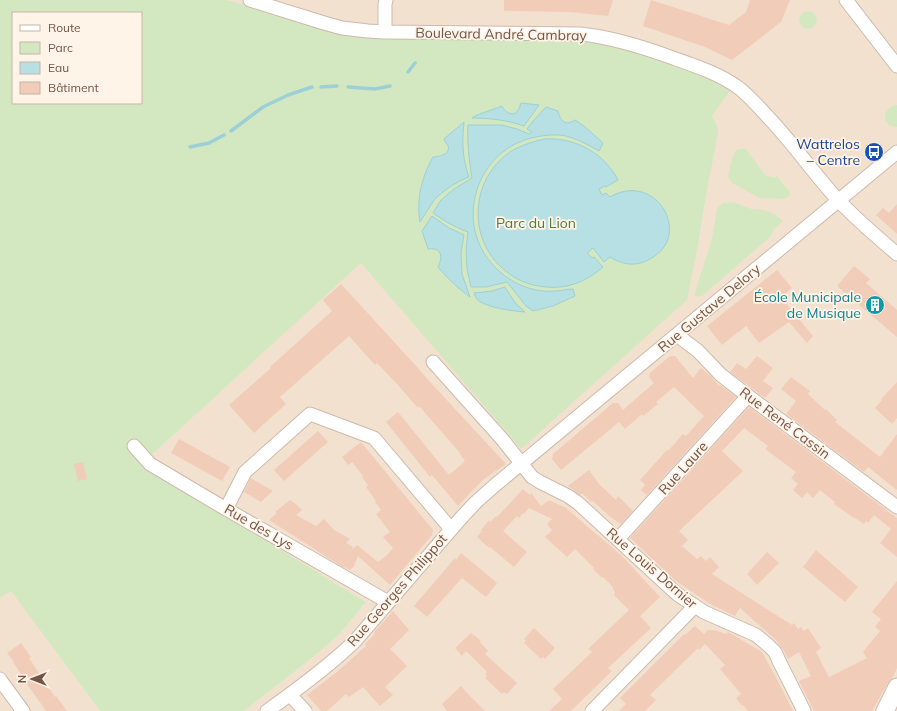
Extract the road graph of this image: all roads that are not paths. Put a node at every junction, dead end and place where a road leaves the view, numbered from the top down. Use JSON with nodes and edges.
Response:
{"nodes":[{"id":1,"x":250,"y":0,"type":"edge"},
{"id":2,"x":386,"y":0,"type":"edge"},
{"id":3,"x":846,"y":0,"type":"edge"},
{"id":4,"x":385,"y":32,"type":"junction"},
{"id":5,"x":897,"y":66,"type":"edge"},
{"id":6,"x":897,"y":152,"type":"edge"},
{"id":7,"x":839,"y":201,"type":"junction"},
{"id":8,"x":897,"y":254,"type":"edge"},
{"id":9,"x":677,"y":335,"type":"junction"},
{"id":10,"x":433,"y":362,"type":"dead end"},
{"id":11,"x":748,"y":396,"type":"junction"},
{"id":12,"x":134,"y":446,"type":"dead end"},
{"id":13,"x":522,"y":463,"type":"junction"},
{"id":14,"x":897,"y":507,"type":"edge"},
{"id":15,"x":226,"y":509,"type":"junction"},
{"id":16,"x":451,"y":528,"type":"junction"},
{"id":17,"x":618,"y":539,"type":"junction"},
{"id":18,"x":388,"y":602,"type":"junction"},
{"id":19,"x":695,"y":606,"type":"junction"},
{"id":20,"x":0,"y":681,"type":"edge"},
{"id":21,"x":897,"y":687,"type":"edge"},
{"id":22,"x":290,"y":695,"type":"junction"},
{"id":23,"x":22,"y":711,"type":"edge"},
{"id":24,"x":267,"y":711,"type":"edge"},
{"id":25,"x":305,"y":711,"type":"edge"},
{"id":26,"x":592,"y":711,"type":"edge"},
{"id":27,"x":804,"y":711,"type":"edge"},
{"id":28,"x":885,"y":711,"type":"edge"}],
"edges":[{"from":1,"to":4,"type":"street","name":"Boulevard André Cambray"},
{"from":2,"to":4,"type":"street"},
{"from":3,"to":5,"type":"street"},
{"from":4,"to":7,"type":"street","name":"Boulevard André Cambray"},
{"from":6,"to":7,"type":"street","name":"Rue Gustave Delory"},
{"from":7,"to":8,"type":"street","name":"Boulevard André Cambray"},
{"from":7,"to":9,"type":"street","name":"Rue Gustave Delory"},
{"from":9,"to":11,"type":"street","name":"Rue René Cassin"},
{"from":9,"to":13,"type":"street","name":"Rue Gustave Delory"},
{"from":10,"to":13,"type":"street","name":"Rue Louis Dornier"},
{"from":11,"to":14,"type":"street","name":"Rue René Cassin"},
{"from":11,"to":17,"type":"street","name":"Rue Laure"},
{"from":12,"to":15,"type":"street","name":"Rue des Lys"},
{"from":13,"to":16,"type":"street","name":"Rue Georges Philippot"},
{"from":13,"to":17,"type":"street","name":"Rue Louis Dornier"},
{"from":15,"to":16,"type":"street"},
{"from":15,"to":18,"type":"street","name":"Rue des Lys"},
{"from":16,"to":18,"type":"street","name":"Rue Georges Philippot"},
{"from":17,"to":19,"type":"street","name":"Rue Louis Dornier"},
{"from":18,"to":22,"type":"street","name":"Rue Georges Philippot"},
{"from":19,"to":26,"type":"street"},
{"from":19,"to":27,"type":"street","name":"Rue Louis Dornier"},
{"from":20,"to":23,"type":"street"},
{"from":21,"to":28,"type":"street"},
{"from":22,"to":24,"type":"street","name":"Rue Georges Philippot"},
{"from":22,"to":25,"type":"street"}]}
